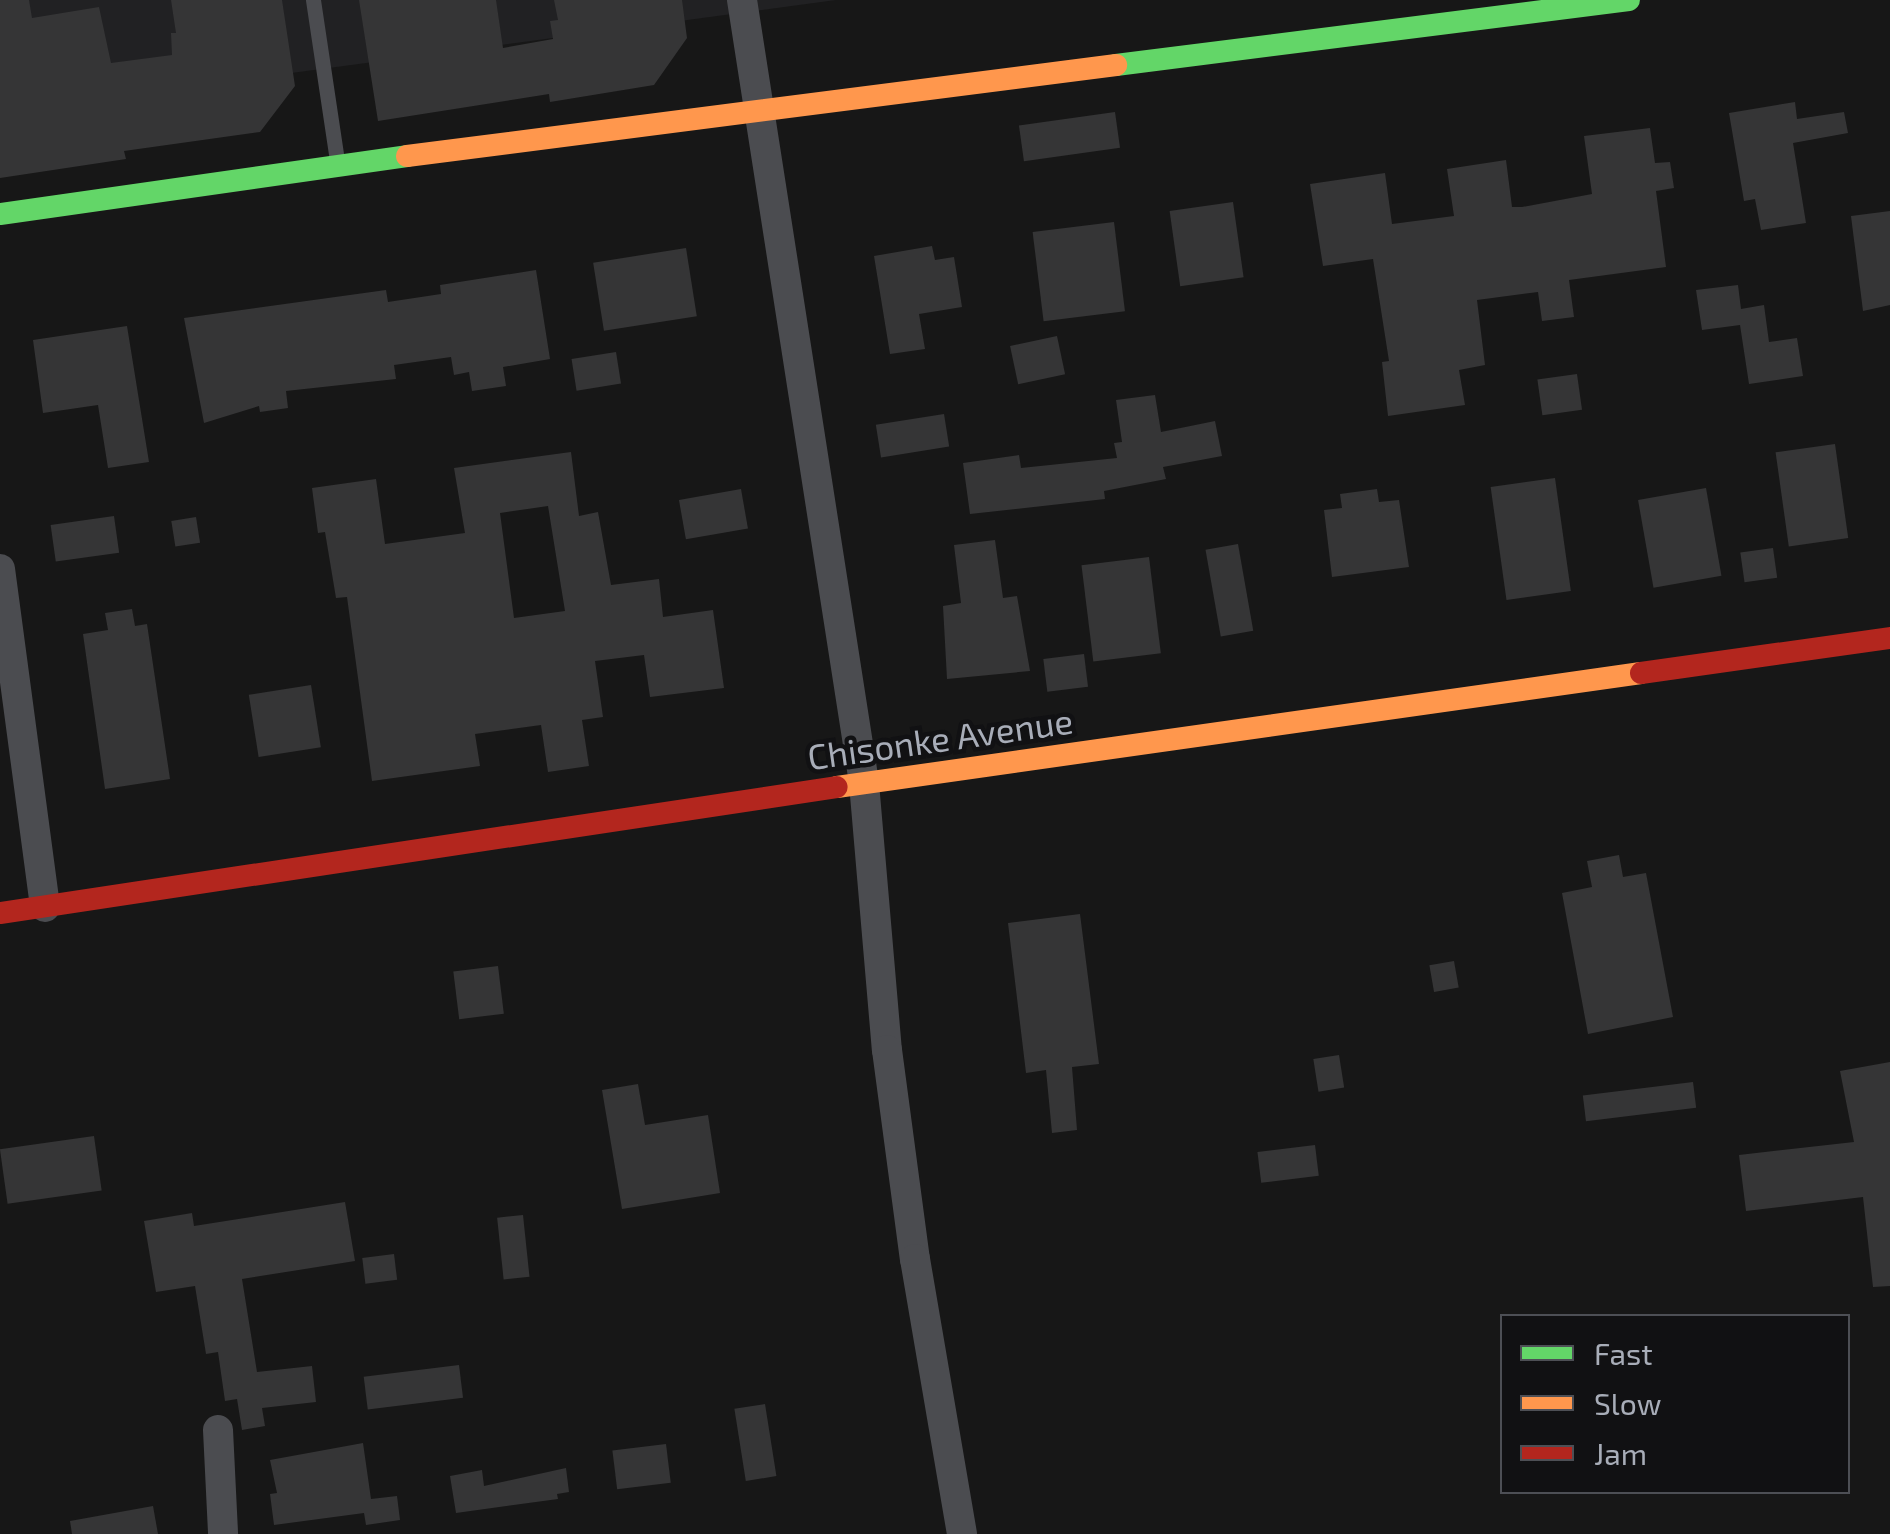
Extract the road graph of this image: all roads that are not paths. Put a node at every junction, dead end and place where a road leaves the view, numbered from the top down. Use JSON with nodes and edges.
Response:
{"nodes":[{"id":1,"x":314,"y":0,"type":"edge"},
{"id":2,"x":742,"y":0,"type":"edge"},
{"id":3,"x":1621,"y":0,"type":"edge"},
{"id":4,"x":762,"y":113,"type":"junction"},
{"id":5,"x":337,"y":165,"type":"junction"},
{"id":6,"x":0,"y":214,"type":"edge"},
{"id":7,"x":0,"y":569,"type":"edge"},
{"id":8,"x":1890,"y":638,"type":"edge"},
{"id":9,"x":864,"y":783,"type":"junction"},
{"id":10,"x":45,"y":907,"type":"junction"},
{"id":11,"x":0,"y":912,"type":"edge"},
{"id":12,"x":218,"y":1430,"type":"dead end"},
{"id":13,"x":224,"y":1534,"type":"edge"},
{"id":14,"x":962,"y":1534,"type":"edge"}],
"edges":[{"from":1,"to":5,"type":"lane"},
{"from":2,"to":4,"type":"street"},
{"from":3,"to":4,"type":"street"},
{"from":4,"to":5,"type":"street"},
{"from":4,"to":9,"type":"street"},
{"from":5,"to":6,"type":"street"},
{"from":7,"to":10,"type":"street"},
{"from":8,"to":9,"type":"street","name":"Chisonke Avenue"},
{"from":9,"to":10,"type":"street","name":"Chisonke Avenue"},
{"from":9,"to":14,"type":"street"},
{"from":10,"to":11,"type":"street","name":"Chisonke Avenue"},
{"from":12,"to":13,"type":"street"}]}
